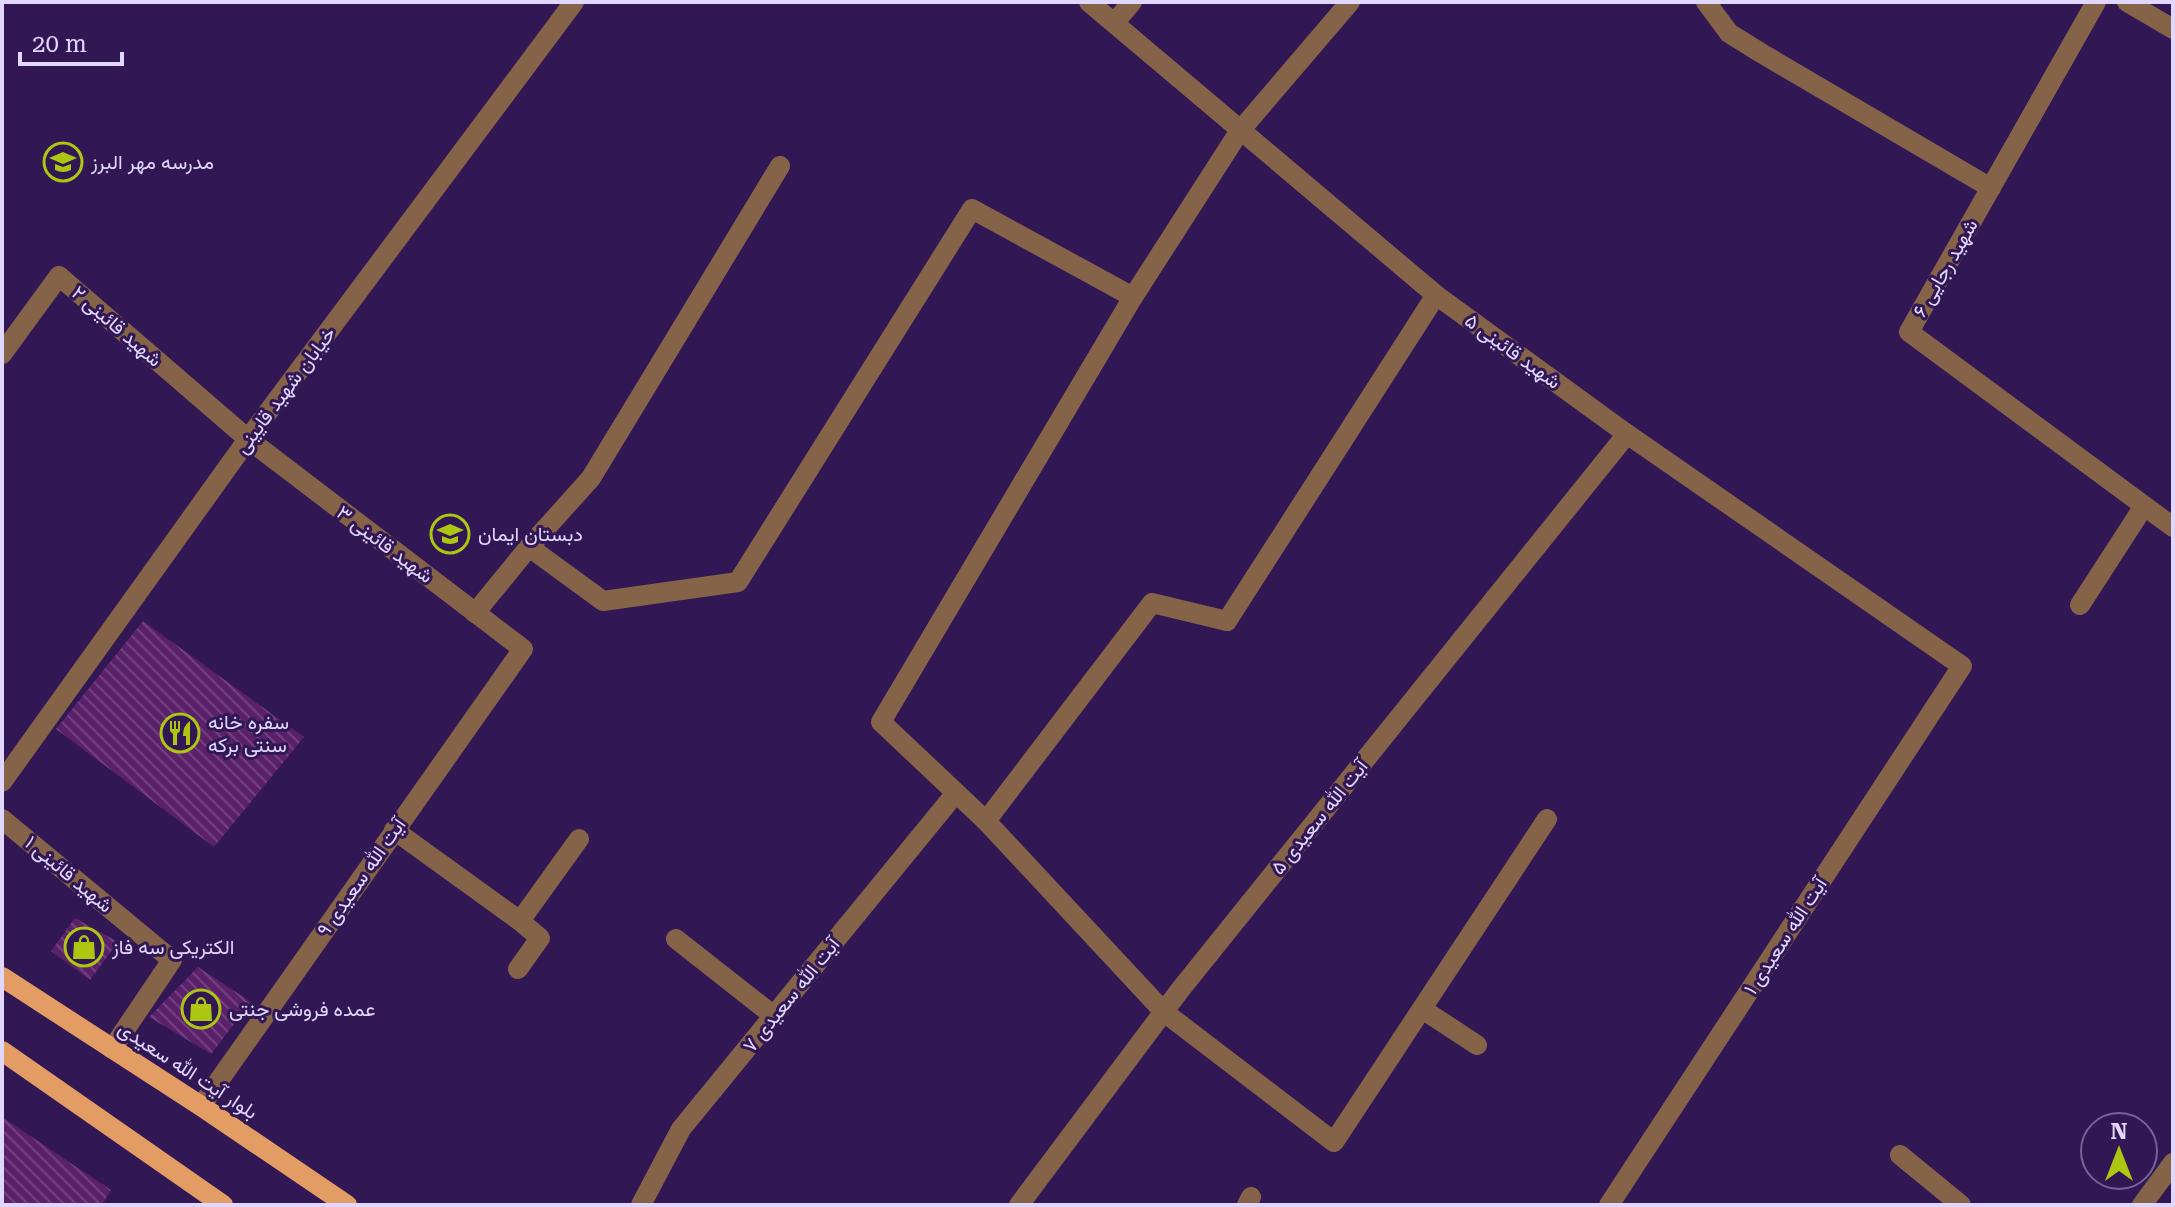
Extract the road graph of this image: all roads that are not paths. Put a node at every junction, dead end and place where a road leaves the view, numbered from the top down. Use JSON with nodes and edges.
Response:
{"nodes":[{"id":1,"x":574,"y":2,"type":"edge"},
{"id":2,"x":1089,"y":2,"type":"edge"},
{"id":3,"x":1132,"y":2,"type":"edge"},
{"id":4,"x":1350,"y":2,"type":"edge"},
{"id":5,"x":1706,"y":2,"type":"edge"},
{"id":6,"x":2096,"y":2,"type":"edge"},
{"id":7,"x":2127,"y":2,"type":"edge"},
{"id":8,"x":1115,"y":22,"type":"junction"},
{"id":9,"x":2173,"y":29,"type":"edge"},
{"id":10,"x":1239,"y":132,"type":"junction"},
{"id":11,"x":780,"y":166,"type":"dead end"},
{"id":12,"x":1991,"y":188,"type":"junction"},
{"id":13,"x":1436,"y":295,"type":"junction"},
{"id":14,"x":1133,"y":297,"type":"junction"},
{"id":15,"x":2,"y":354,"type":"edge"},
{"id":16,"x":1627,"y":434,"type":"junction"},
{"id":17,"x":248,"y":439,"type":"junction"},
{"id":18,"x":2144,"y":506,"type":"junction"},
{"id":19,"x":2173,"y":527,"type":"edge"},
{"id":20,"x":529,"y":547,"type":"junction"},
{"id":21,"x":2080,"y":605,"type":"dead end"},
{"id":22,"x":475,"y":613,"type":"junction"},
{"id":23,"x":523,"y":649,"type":"joint"},
{"id":24,"x":1962,"y":666,"type":"joint"},
{"id":25,"x":2,"y":782,"type":"edge"},
{"id":26,"x":955,"y":794,"type":"junction"},
{"id":27,"x":2,"y":819,"type":"edge"},
{"id":28,"x":1547,"y":819,"type":"dead end"},
{"id":29,"x":986,"y":821,"type":"junction"},
{"id":30,"x":394,"y":830,"type":"junction"},
{"id":31,"x":579,"y":839,"type":"dead end"},
{"id":32,"x":520,"y":921,"type":"junction"},
{"id":33,"x":676,"y":939,"type":"dead end"},
{"id":34,"x":518,"y":969,"type":"dead end"},
{"id":35,"x":2,"y":977,"type":"edge"},
{"id":36,"x":1422,"y":1009,"type":"junction"},
{"id":37,"x":1164,"y":1012,"type":"junction"},
{"id":38,"x":774,"y":1016,"type":"junction"},
{"id":39,"x":1477,"y":1045,"type":"dead end"},
{"id":40,"x":112,"y":1049,"type":"junction"},
{"id":41,"x":2,"y":1051,"type":"edge"},
{"id":42,"x":201,"y":1106,"type":"junction"},
{"id":43,"x":1900,"y":1155,"type":"dead end"},
{"id":44,"x":2173,"y":1163,"type":"edge"},
{"id":45,"x":223,"y":1205,"type":"edge"},
{"id":46,"x":347,"y":1205,"type":"edge"},
{"id":47,"x":641,"y":1205,"type":"edge"},
{"id":48,"x":1019,"y":1205,"type":"edge"},
{"id":49,"x":1609,"y":1205,"type":"edge"},
{"id":50,"x":1961,"y":1205,"type":"edge"},
{"id":51,"x":2142,"y":1205,"type":"edge"}],
"edges":[{"from":1,"to":17,"type":"street","name":"خیابان شهید قایینی"},
{"from":2,"to":8,"type":"street","name":"شهید قائینی ۵"},
{"from":3,"to":8,"type":"street"},
{"from":4,"to":10,"type":"street"},
{"from":5,"to":12,"type":"street"},
{"from":6,"to":12,"type":"street","name":"شهید رجایی ۶"},
{"from":7,"to":9,"type":"street"},
{"from":8,"to":10,"type":"street","name":"شهید قائینی ۵"},
{"from":10,"to":13,"type":"street","name":"شهید قائینی ۵"},
{"from":10,"to":14,"type":"street"},
{"from":11,"to":20,"type":"street"},
{"from":12,"to":18,"type":"street","name":"شهید رجایی ۶"},
{"from":13,"to":16,"type":"street","name":"شهید قائینی ۵"},
{"from":13,"to":29,"type":"street"},
{"from":14,"to":20,"type":"street"},
{"from":14,"to":26,"type":"street"},
{"from":15,"to":17,"type":"street","name":"شهید قائینی ۲"},
{"from":16,"to":24,"type":"street","name":"شهید قائینی ۵"},
{"from":16,"to":37,"type":"street","name":"آیت الله سعیدی ۵"},
{"from":17,"to":22,"type":"street","name":"شهید قائینی ۳"},
{"from":17,"to":25,"type":"street","name":"خیابان شهید قایینی"},
{"from":18,"to":19,"type":"street","name":"شهید رجایی ۶"},
{"from":18,"to":21,"type":"street"},
{"from":20,"to":22,"type":"street"},
{"from":22,"to":23,"type":"street","name":"شهید قائینی ۳"},
{"from":23,"to":30,"type":"street","name":"آیت الله سعیدی ۹"},
{"from":24,"to":49,"type":"street","name":"آیت الله سعیدی ۱"},
{"from":26,"to":29,"type":"street"},
{"from":26,"to":38,"type":"street","name":"آیت الله سعیدی ۷"},
{"from":27,"to":40,"type":"street","name":"شهید قائینی ۱"},
{"from":28,"to":36,"type":"street"},
{"from":29,"to":37,"type":"street"},
{"from":30,"to":32,"type":"street"},
{"from":30,"to":42,"type":"street","name":"آیت الله سعیدی ۹"},
{"from":31,"to":32,"type":"street"},
{"from":32,"to":34,"type":"street"},
{"from":33,"to":38,"type":"street"},
{"from":35,"to":40,"type":"main road","name":"بلوار آیت الله سعیدی"},
{"from":36,"to":37,"type":"street"},
{"from":36,"to":39,"type":"street"},
{"from":37,"to":48,"type":"street","name":"آیت الله سعیدی ۵"},
{"from":38,"to":47,"type":"street","name":"آیت الله سعیدی ۷"},
{"from":40,"to":42,"type":"main road","name":"بلوار آیت الله سعیدی"},
{"from":41,"to":45,"type":"main road"},
{"from":42,"to":46,"type":"main road","name":"بلوار آیت الله سعیدی"},
{"from":43,"to":50,"type":"street"},
{"from":44,"to":51,"type":"street"}]}
